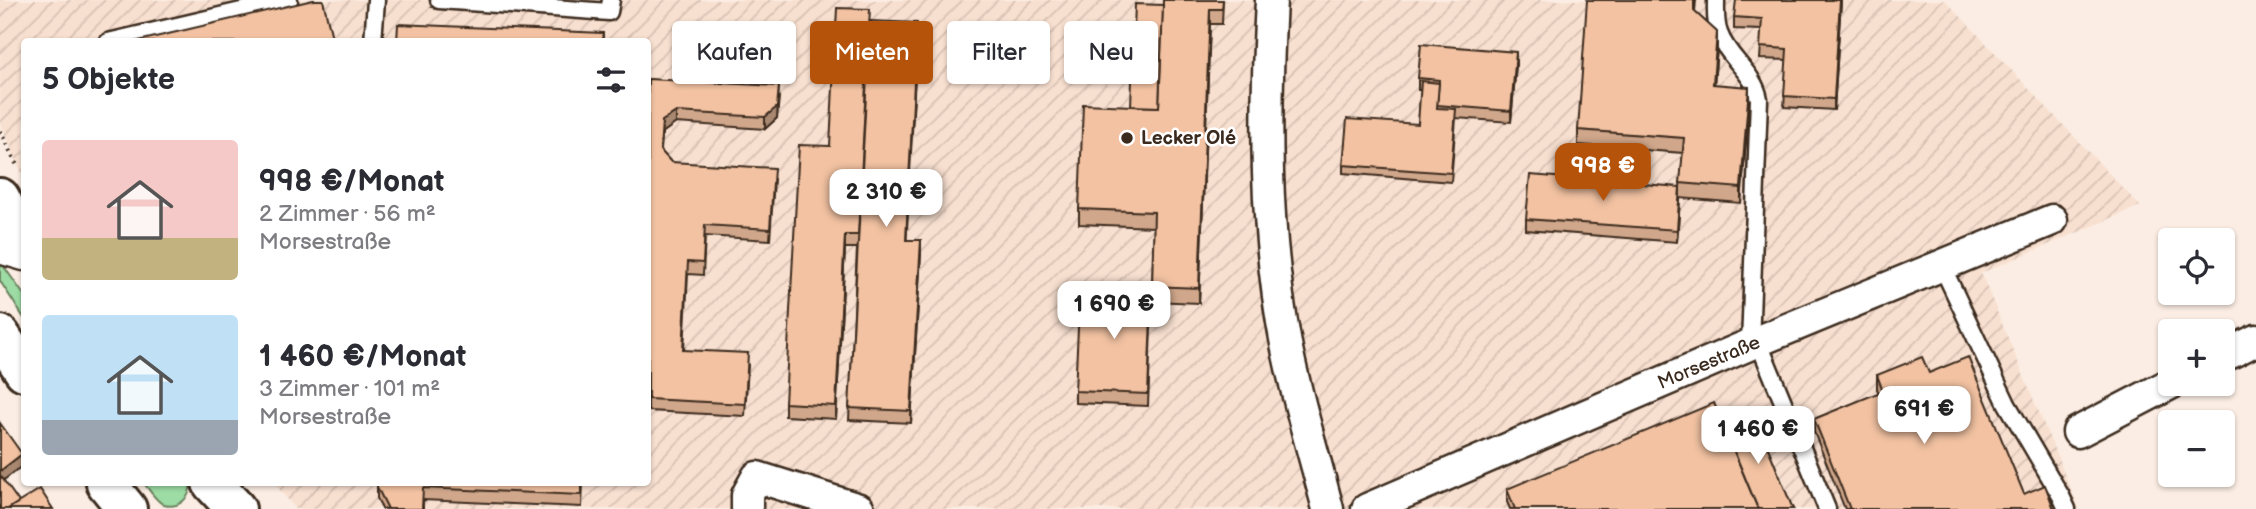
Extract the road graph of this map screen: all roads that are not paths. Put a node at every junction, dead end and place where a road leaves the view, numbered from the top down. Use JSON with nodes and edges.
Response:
{"nodes":[{"id":1,"x":289,"y":0,"type":"edge"},
{"id":2,"x":376,"y":0,"type":"edge"},
{"id":3,"x":439,"y":0,"type":"edge"},
{"id":4,"x":611,"y":0,"type":"edge"},
{"id":5,"x":1271,"y":0,"type":"edge"},
{"id":6,"x":1716,"y":0,"type":"edge"},
{"id":7,"x":125,"y":38,"type":"edge"},
{"id":8,"x":373,"y":38,"type":"edge"},
{"id":9,"x":9,"y":183,"type":"edge"},
{"id":10,"x":2052,"y":220,"type":"dead end"},
{"id":11,"x":21,"y":233,"type":"edge"},
{"id":12,"x":0,"y":248,"type":"edge"},
{"id":13,"x":21,"y":253,"type":"edge"},
{"id":14,"x":1942,"y":266,"type":"junction"},
{"id":15,"x":0,"y":335,"type":"edge"},
{"id":16,"x":2256,"y":340,"type":"edge"},
{"id":17,"x":1754,"y":343,"type":"junction"},
{"id":18,"x":2235,"y":350,"type":"edge"},
{"id":19,"x":21,"y":366,"type":"edge"},
{"id":20,"x":2158,"y":390,"type":"edge"},
{"id":21,"x":2078,"y":432,"type":"dead end"},
{"id":22,"x":108,"y":486,"type":"edge"},
{"id":23,"x":127,"y":509,"type":"edge"},
{"id":24,"x":747,"y":509,"type":"edge"},
{"id":25,"x":859,"y":509,"type":"edge"},
{"id":26,"x":1328,"y":509,"type":"edge"},
{"id":27,"x":1367,"y":509,"type":"edge"},
{"id":28,"x":1827,"y":509,"type":"edge"},
{"id":29,"x":2067,"y":509,"type":"edge"}],
"edges":[{"from":1,"to":7,"type":"lane"},
{"from":2,"to":8,"type":"lane"},
{"from":3,"to":4,"type":"lane"},
{"from":5,"to":26,"type":"street"},
{"from":6,"to":17,"type":"lane"},
{"from":9,"to":11,"type":"main road"},
{"from":10,"to":14,"type":"street","name":"Morsestraße"},
{"from":12,"to":13,"type":"street"},
{"from":14,"to":17,"type":"street","name":"Morsestraße"},
{"from":14,"to":29,"type":"lane"},
{"from":15,"to":19,"type":"main road"},
{"from":16,"to":18,"type":"street"},
{"from":17,"to":27,"type":"street","name":"Morsestraße"},
{"from":17,"to":28,"type":"lane"},
{"from":20,"to":21,"type":"street"},
{"from":22,"to":23,"type":"main road"},
{"from":24,"to":25,"type":"street"}]}
